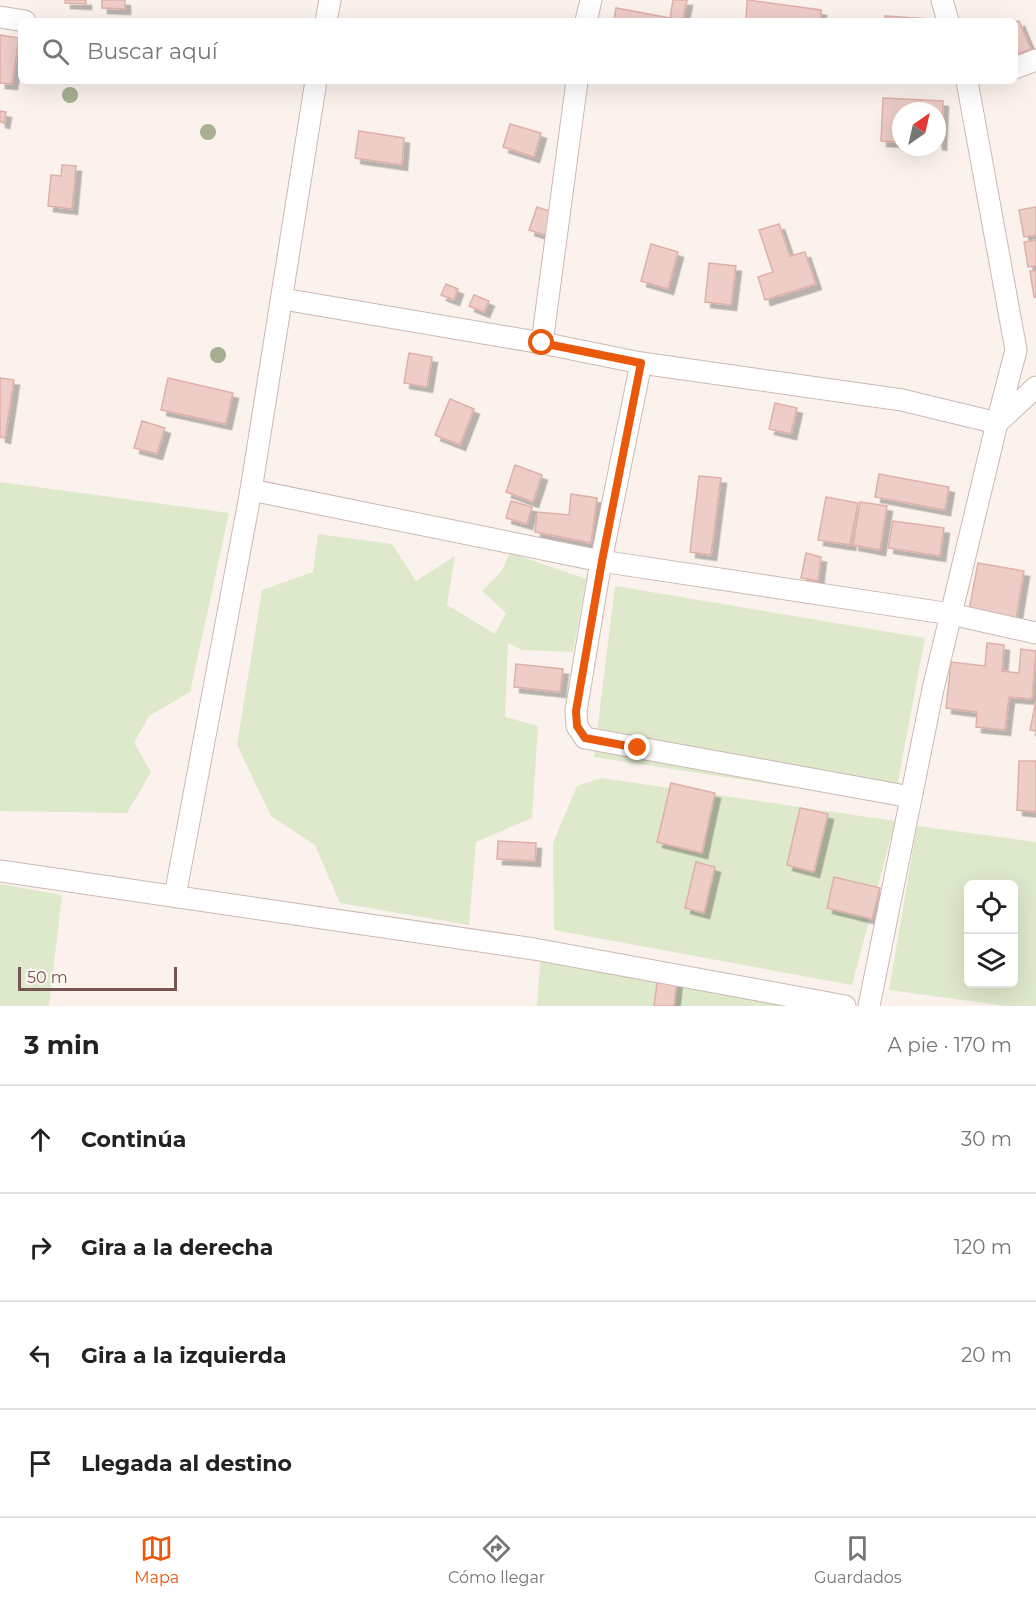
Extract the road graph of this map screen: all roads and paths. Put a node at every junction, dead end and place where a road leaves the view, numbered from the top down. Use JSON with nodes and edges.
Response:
{"nodes":[{"id":1,"x":330,"y":0,"type":"edge"},
{"id":2,"x":591,"y":0,"type":"edge"},
{"id":3,"x":942,"y":0,"type":"edge"},
{"id":4,"x":0,"y":17,"type":"edge"},
{"id":5,"x":327,"y":18,"type":"edge"},
{"id":6,"x":587,"y":18,"type":"edge"},
{"id":7,"x":947,"y":18,"type":"edge"},
{"id":8,"x":18,"y":20,"type":"edge"},
{"id":9,"x":1036,"y":60,"type":"edge"},
{"id":10,"x":1018,"y":67,"type":"edge"},
{"id":11,"x":316,"y":84,"type":"edge"},
{"id":12,"x":577,"y":84,"type":"edge"},
{"id":13,"x":973,"y":84,"type":"edge"},
{"id":14,"x":283,"y":299,"type":"junction"},
{"id":15,"x":542,"y":343,"type":"junction"},
{"id":16,"x":641,"y":363,"type":"junction"},
{"id":17,"x":1036,"y":387,"type":"edge"},
{"id":18,"x":998,"y":423,"type":"junction"},
{"id":19,"x":251,"y":490,"type":"junction"},
{"id":20,"x":602,"y":561,"type":"junction"},
{"id":21,"x":951,"y":614,"type":"junction"},
{"id":22,"x":1036,"y":633,"type":"edge"},
{"id":23,"x":911,"y":797,"type":"junction"},
{"id":24,"x":0,"y":871,"type":"edge"},
{"id":25,"x":176,"y":896,"type":"junction"},
{"id":26,"x":845,"y":1006,"type":"edge"},
{"id":27,"x":869,"y":1006,"type":"edge"}],
"edges":[{"from":1,"to":5,"type":"street"},
{"from":2,"to":6,"type":"street"},
{"from":3,"to":7,"type":"street"},
{"from":4,"to":8,"type":"street"},
{"from":9,"to":10,"type":"street"},
{"from":11,"to":14,"type":"street"},
{"from":12,"to":15,"type":"street"},
{"from":13,"to":18,"type":"street"},
{"from":14,"to":15,"type":"street"},
{"from":14,"to":19,"type":"street"},
{"from":15,"to":16,"type":"street"},
{"from":16,"to":18,"type":"street"},
{"from":16,"to":20,"type":"street"},
{"from":17,"to":18,"type":"street"},
{"from":18,"to":21,"type":"street"},
{"from":19,"to":20,"type":"street"},
{"from":19,"to":25,"type":"street"},
{"from":20,"to":21,"type":"street"},
{"from":20,"to":23,"type":"street"},
{"from":21,"to":22,"type":"street"},
{"from":21,"to":23,"type":"street"},
{"from":23,"to":27,"type":"street"},
{"from":24,"to":25,"type":"street"},
{"from":25,"to":26,"type":"street"}]}
